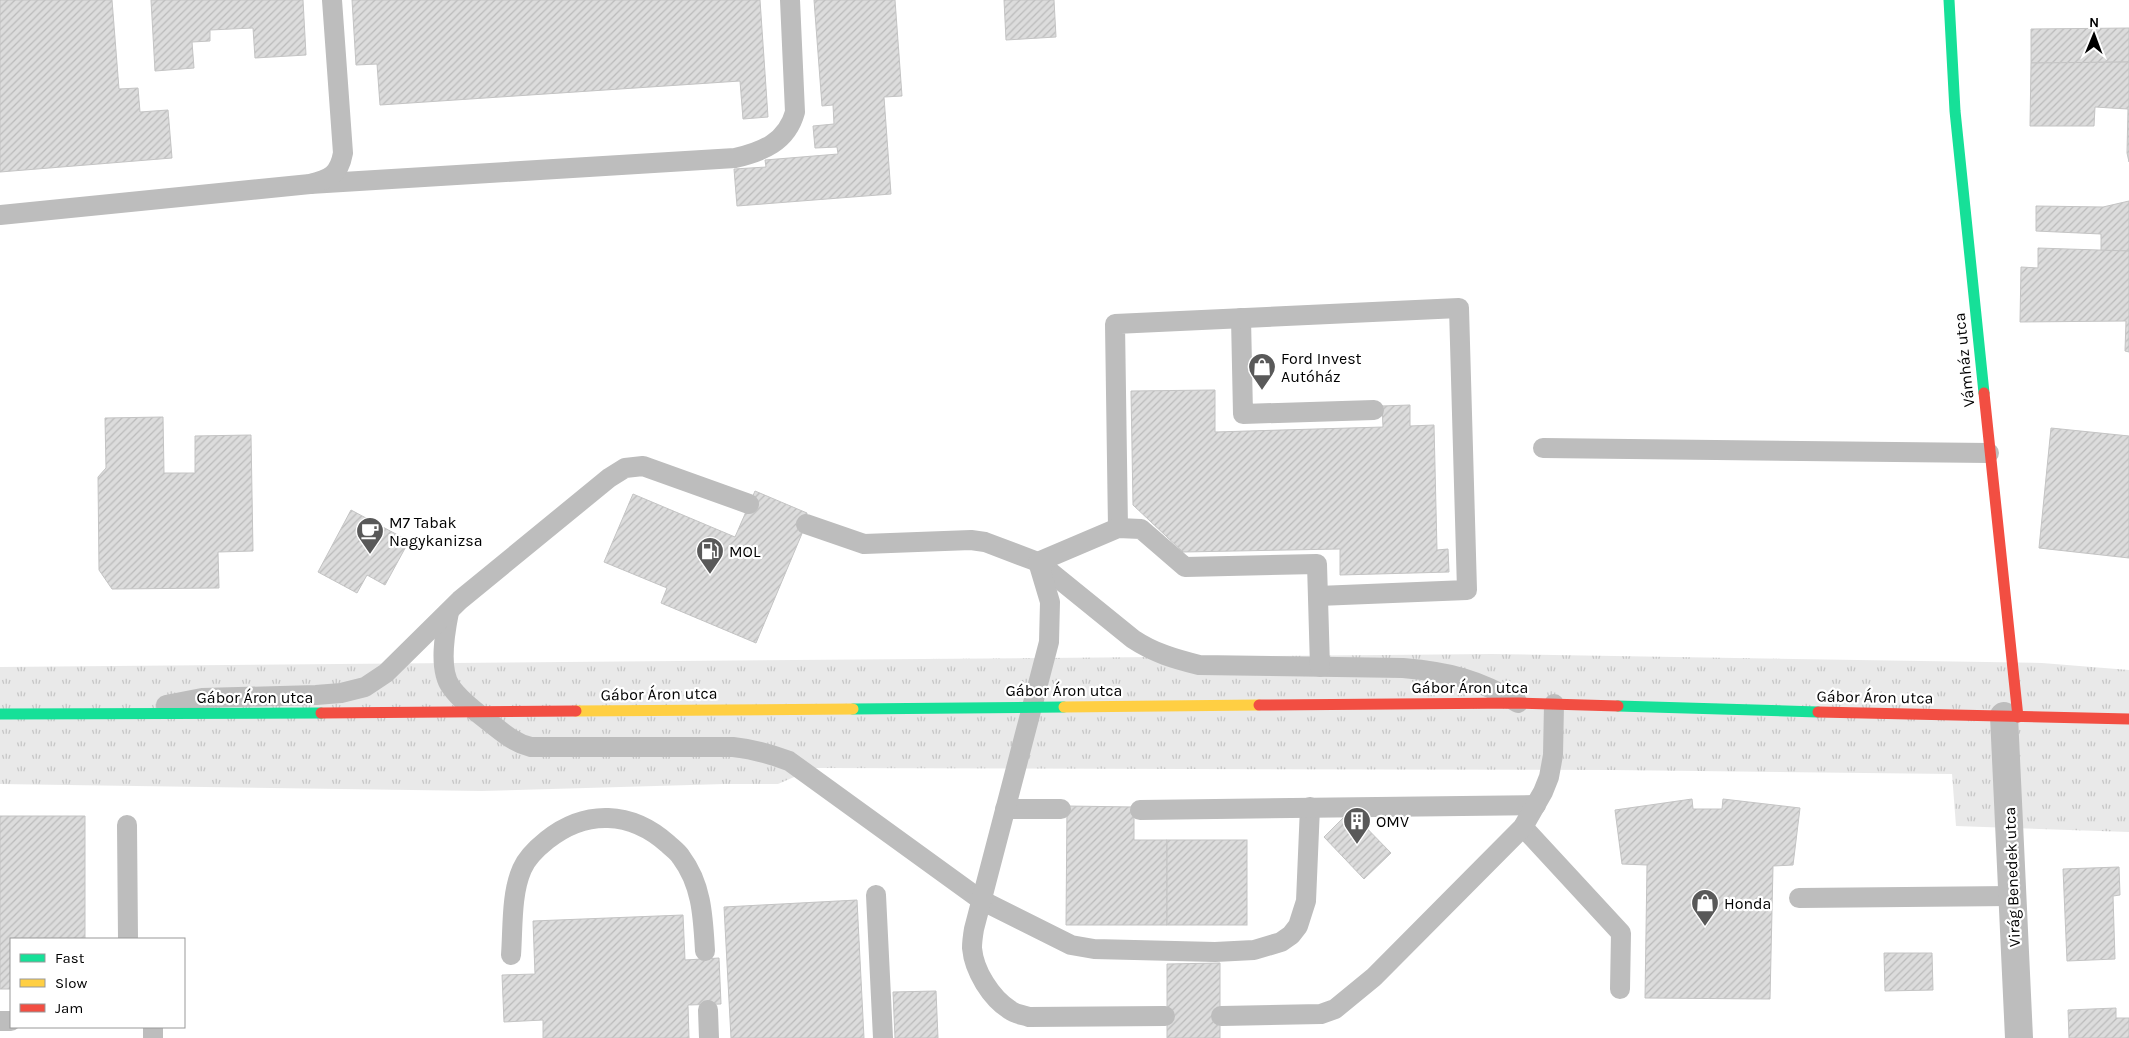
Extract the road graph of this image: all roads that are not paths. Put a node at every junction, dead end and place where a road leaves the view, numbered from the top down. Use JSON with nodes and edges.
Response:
{"nodes":[{"id":1,"x":332,"y":0,"type":"edge"},
{"id":2,"x":790,"y":0,"type":"edge"},
{"id":3,"x":1949,"y":0,"type":"edge"},
{"id":4,"x":310,"y":184,"type":"junction"},
{"id":5,"x":0,"y":215,"type":"edge"},
{"id":6,"x":1241,"y":318,"type":"junction"},
{"id":7,"x":1374,"y":410,"type":"dead end"},
{"id":8,"x":1542,"y":448,"type":"dead end"},
{"id":9,"x":1989,"y":453,"type":"junction"},
{"id":10,"x":750,"y":504,"type":"dead end"},
{"id":11,"x":806,"y":524,"type":"dead end"},
{"id":12,"x":1118,"y":528,"type":"junction"},
{"id":13,"x":1038,"y":562,"type":"junction"},
{"id":14,"x":1318,"y":596,"type":"junction"},
{"id":15,"x":449,"y":612,"type":"junction"},
{"id":16,"x":1320,"y":667,"type":"junction"},
{"id":17,"x":1518,"y":703,"type":"junction"},
{"id":18,"x":1554,"y":704,"type":"junction"},
{"id":19,"x":1033,"y":706,"type":"junction"},
{"id":20,"x":476,"y":712,"type":"junction"},
{"id":21,"x":0,"y":714,"type":"edge"},
{"id":22,"x":126,"y":714,"type":"junction"},
{"id":23,"x":2011,"y":717,"type":"junction"},
{"id":24,"x":2129,"y":719,"type":"edge"},
{"id":25,"x":1536,"y":805,"type":"junction"},
{"id":26,"x":1310,"y":808,"type":"junction"},
{"id":27,"x":1005,"y":809,"type":"junction"},
{"id":28,"x":1061,"y":809,"type":"dead end"},
{"id":29,"x":1140,"y":810,"type":"dead end"},
{"id":30,"x":127,"y":824,"type":"dead end"},
{"id":31,"x":1523,"y":826,"type":"junction"},
{"id":32,"x":876,"y":895,"type":"dead end"},
{"id":33,"x":2012,"y":896,"type":"junction"},
{"id":34,"x":1799,"y":898,"type":"dead end"},
{"id":35,"x":981,"y":900,"type":"junction"},
{"id":36,"x":128,"y":938,"type":"edge"},
{"id":37,"x":705,"y":951,"type":"dead end"},
{"id":38,"x":511,"y":955,"type":"dead end"},
{"id":39,"x":1620,"y":989,"type":"dead end"},
{"id":40,"x":708,"y":1010,"type":"dead end"},
{"id":41,"x":1165,"y":1016,"type":"dead end"},
{"id":42,"x":1222,"y":1016,"type":"dead end"},
{"id":43,"x":709,"y":1038,"type":"edge"},
{"id":44,"x":884,"y":1038,"type":"edge"},
{"id":45,"x":2018,"y":1038,"type":"edge"}],
"edges":[{"from":1,"to":4,"type":"lane"},
{"from":2,"to":4,"type":"lane"},
{"from":3,"to":9,"type":"main road","name":"Vámház utca"},
{"from":4,"to":5,"type":"lane"},
{"from":6,"to":7,"type":"lane"},
{"from":6,"to":12,"type":"lane"},
{"from":6,"to":14,"type":"lane"},
{"from":8,"to":9,"type":"lane"},
{"from":9,"to":23,"type":"main road","name":"Vámház utca"},
{"from":10,"to":15,"type":"lane"},
{"from":11,"to":13,"type":"lane"},
{"from":12,"to":13,"type":"lane"},
{"from":12,"to":14,"type":"lane"},
{"from":13,"to":16,"type":"lane"},
{"from":13,"to":19,"type":"lane"},
{"from":14,"to":16,"type":"lane"},
{"from":15,"to":20,"type":"lane"},
{"from":15,"to":22,"type":"lane"},
{"from":16,"to":17,"type":"lane"},
{"from":17,"to":18,"type":"main road","name":"Gábor Áron utca"},
{"from":17,"to":19,"type":"main road","name":"Gábor Áron utca"},
{"from":18,"to":23,"type":"main road","name":"Gábor Áron utca"},
{"from":18,"to":25,"type":"lane"},
{"from":19,"to":20,"type":"main road","name":"Gábor Áron utca"},
{"from":19,"to":27,"type":"lane"},
{"from":20,"to":22,"type":"main road","name":"Gábor Áron utca"},
{"from":20,"to":35,"type":"lane"},
{"from":21,"to":22,"type":"main road","name":"Gábor Áron utca"},
{"from":23,"to":24,"type":"main road","name":"Gábor Áron utca"},
{"from":23,"to":33,"type":"street","name":"Virág Benedek utca"},
{"from":25,"to":26,"type":"lane"},
{"from":25,"to":31,"type":"lane"},
{"from":26,"to":29,"type":"lane"},
{"from":26,"to":35,"type":"lane"},
{"from":27,"to":28,"type":"lane"},
{"from":27,"to":35,"type":"lane"},
{"from":30,"to":36,"type":"lane"},
{"from":31,"to":39,"type":"lane"},
{"from":31,"to":42,"type":"lane"},
{"from":32,"to":44,"type":"lane"},
{"from":33,"to":34,"type":"lane"},
{"from":33,"to":45,"type":"street","name":"Virág Benedek utca"},
{"from":35,"to":41,"type":"lane"},
{"from":37,"to":38,"type":"lane"},
{"from":40,"to":43,"type":"lane"}]}
